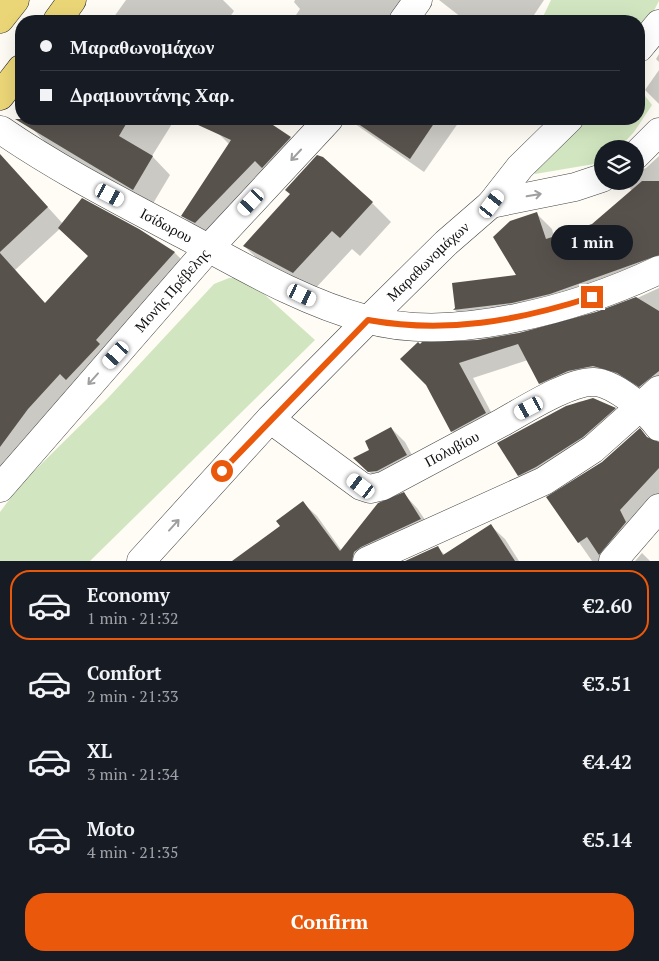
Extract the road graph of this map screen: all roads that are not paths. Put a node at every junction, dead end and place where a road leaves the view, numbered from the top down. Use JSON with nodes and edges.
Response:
{"nodes":[{"id":1,"x":15,"y":0,"type":"edge"},
{"id":2,"x":72,"y":0,"type":"edge"},
{"id":3,"x":418,"y":0,"type":"edge"},
{"id":4,"x":61,"y":15,"type":"edge"},
{"id":5,"x":407,"y":15,"type":"edge"},
{"id":6,"x":0,"y":18,"type":"edge"},
{"id":7,"x":659,"y":24,"type":"edge"},
{"id":8,"x":645,"y":41,"type":"edge"},
{"id":9,"x":15,"y":77,"type":"edge"},
{"id":10,"x":0,"y":96,"type":"edge"},
{"id":11,"x":323,"y":125,"type":"edge"},
{"id":12,"x":563,"y":125,"type":"edge"},
{"id":13,"x":1,"y":130,"type":"edge"},
{"id":14,"x":659,"y":132,"type":"edge"},
{"id":15,"x":644,"y":147,"type":"edge"},
{"id":16,"x":594,"y":181,"type":"edge"},
{"id":17,"x":492,"y":204,"type":"junction"},
{"id":18,"x":209,"y":248,"type":"junction"},
{"id":19,"x":659,"y":270,"type":"edge"},
{"id":20,"x":368,"y":320,"type":"junction"},
{"id":21,"x":653,"y":408,"type":"edge"},
{"id":22,"x":270,"y":419,"type":"junction"},
{"id":23,"x":0,"y":488,"type":"edge"},
{"id":24,"x":659,"y":508,"type":"edge"},
{"id":25,"x":401,"y":554,"type":"edge"},
{"id":26,"x":141,"y":561,"type":"edge"},
{"id":27,"x":367,"y":561,"type":"edge"},
{"id":28,"x":613,"y":561,"type":"edge"}],
"edges":[{"from":1,"to":6,"type":"main road"},
{"from":2,"to":4,"type":"main road"},
{"from":3,"to":5,"type":"street"},
{"from":7,"to":8,"type":"street"},
{"from":9,"to":10,"type":"main road"},
{"from":11,"to":18,"type":"street","name":"Μονής Πρέβελης","one_way":true},
{"from":12,"to":17,"type":"street","name":"Μαραθωνομάχων"},
{"from":13,"to":18,"type":"street","name":"Ισίδωρου"},
{"from":14,"to":15,"type":"street"},
{"from":17,"to":16,"type":"street","name":"Μαραθωνομάχων","one_way":true},
{"from":17,"to":20,"type":"street","name":"Μαραθωνομάχων"},
{"from":18,"to":20,"type":"street","name":"Ισίδωρου"},
{"from":18,"to":23,"type":"street","name":"Μονής Πρέβελης","one_way":true},
{"from":19,"to":20,"type":"street","name":"Ισίδωρου"},
{"from":20,"to":22,"type":"street","name":"Μαραθωνομάχων"},
{"from":21,"to":22,"type":"street","name":"Πολυβίου"},
{"from":21,"to":25,"type":"street"},
{"from":26,"to":22,"type":"street","name":"Μαραθωνομάχων","one_way":true},
{"from":24,"to":28,"type":"street"},
{"from":25,"to":27,"type":"street"}]}
